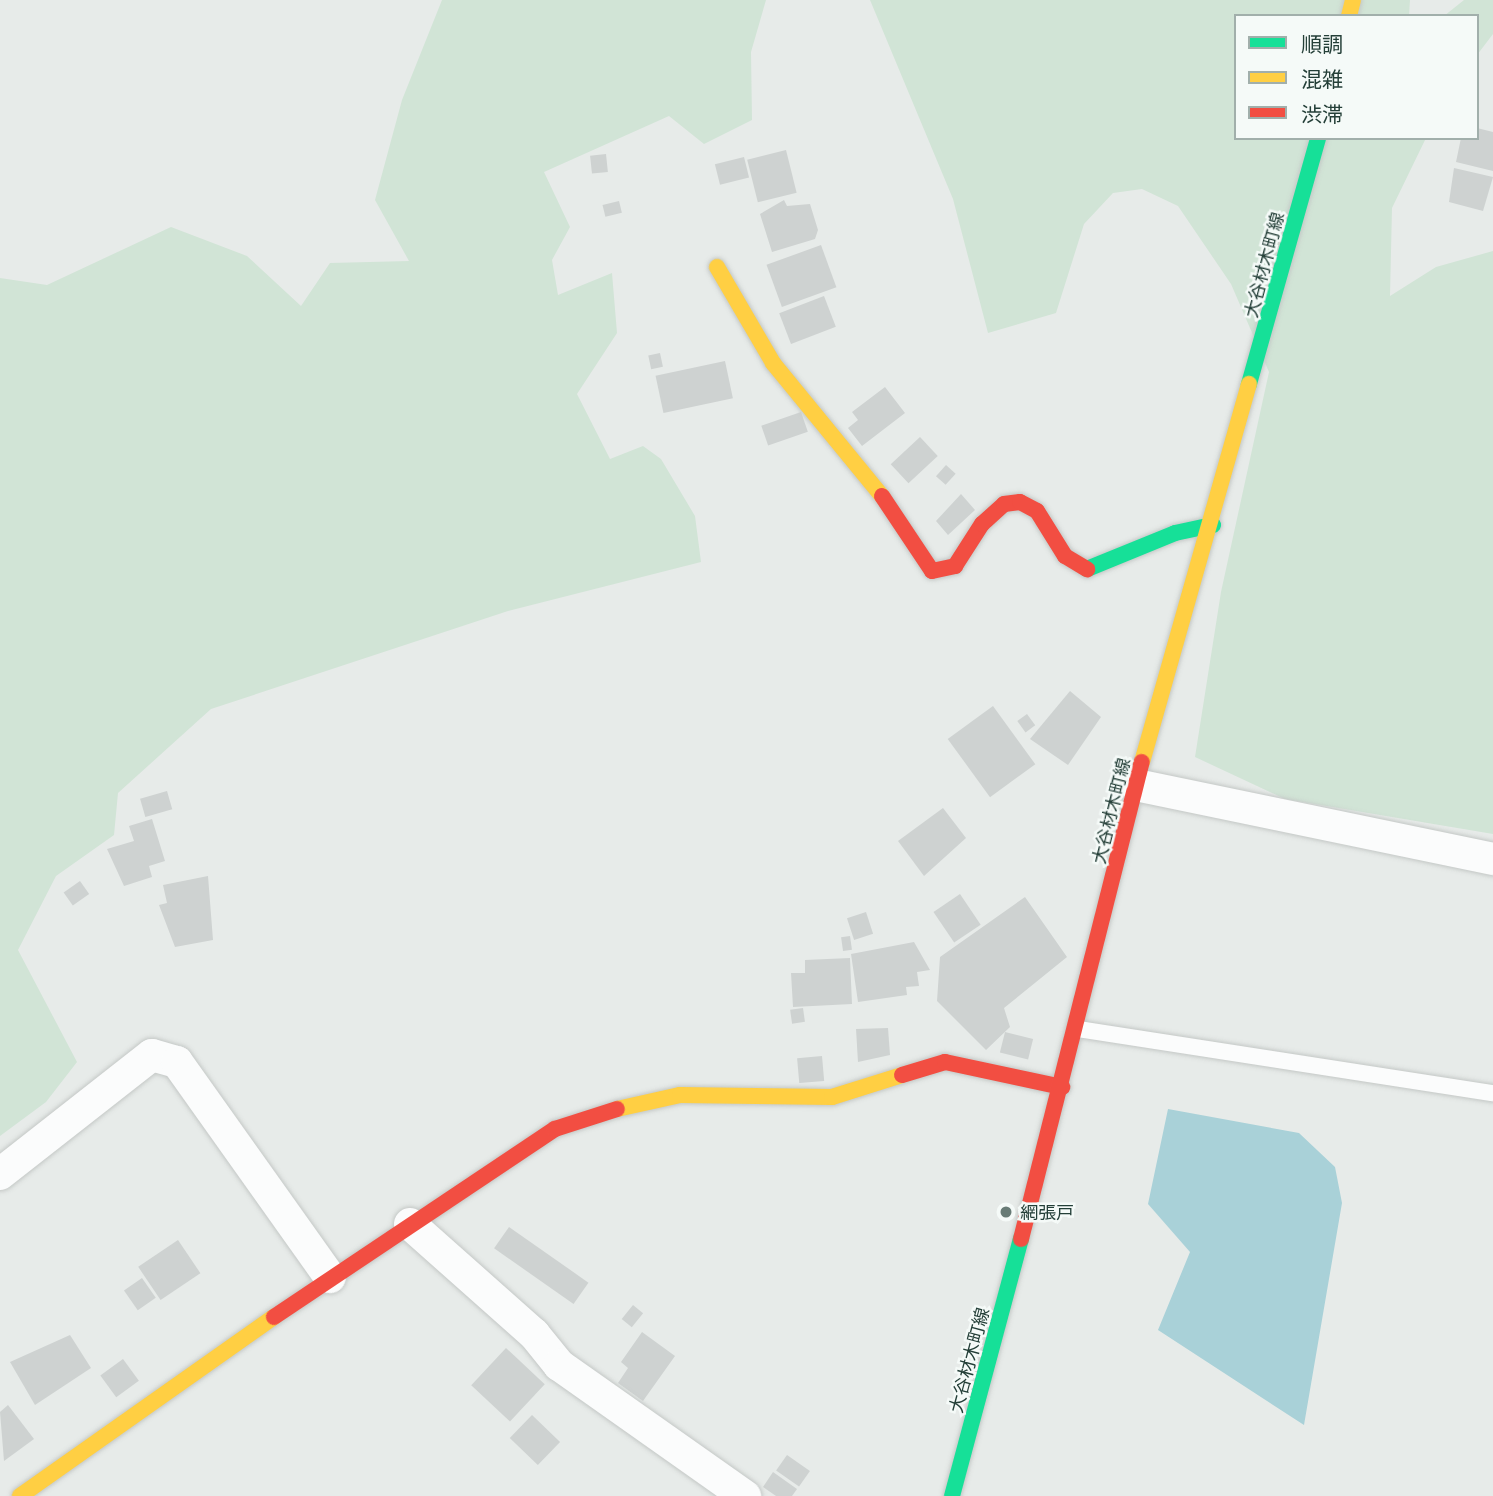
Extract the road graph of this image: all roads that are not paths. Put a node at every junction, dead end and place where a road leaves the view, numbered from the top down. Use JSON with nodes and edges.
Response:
{"nodes":[{"id":1,"x":1317,"y":140,"type":"edge"},
{"id":2,"x":717,"y":267,"type":"dead end"},
{"id":3,"x":1213,"y":525,"type":"junction"},
{"id":4,"x":1136,"y":785,"type":"junction"},
{"id":5,"x":1493,"y":859,"type":"edge"},
{"id":6,"x":1078,"y":1029,"type":"junction"},
{"id":7,"x":1062,"y":1087,"type":"junction"},
{"id":8,"x":1493,"y":1093,"type":"edge"},
{"id":9,"x":0,"y":1174,"type":"edge"},
{"id":10,"x":410,"y":1224,"type":"junction"},
{"id":11,"x":330,"y":1277,"type":"junction"},
{"id":12,"x":20,"y":1496,"type":"edge"},
{"id":13,"x":745,"y":1496,"type":"edge"},
{"id":14,"x":952,"y":1496,"type":"edge"}],
"edges":[{"from":1,"to":3,"type":"street","name":"大谷材木町線"},
{"from":2,"to":3,"type":"street"},
{"from":3,"to":4,"type":"street","name":"大谷材木町線"},
{"from":4,"to":5,"type":"street"},
{"from":4,"to":6,"type":"street","name":"大谷材木町線"},
{"from":6,"to":7,"type":"street","name":"大谷材木町線"},
{"from":6,"to":8,"type":"lane"},
{"from":7,"to":10,"type":"street"},
{"from":7,"to":14,"type":"street","name":"大谷材木町線"},
{"from":9,"to":11,"type":"street"},
{"from":10,"to":11,"type":"street"},
{"from":10,"to":13,"type":"street"},
{"from":11,"to":12,"type":"street"}]}
